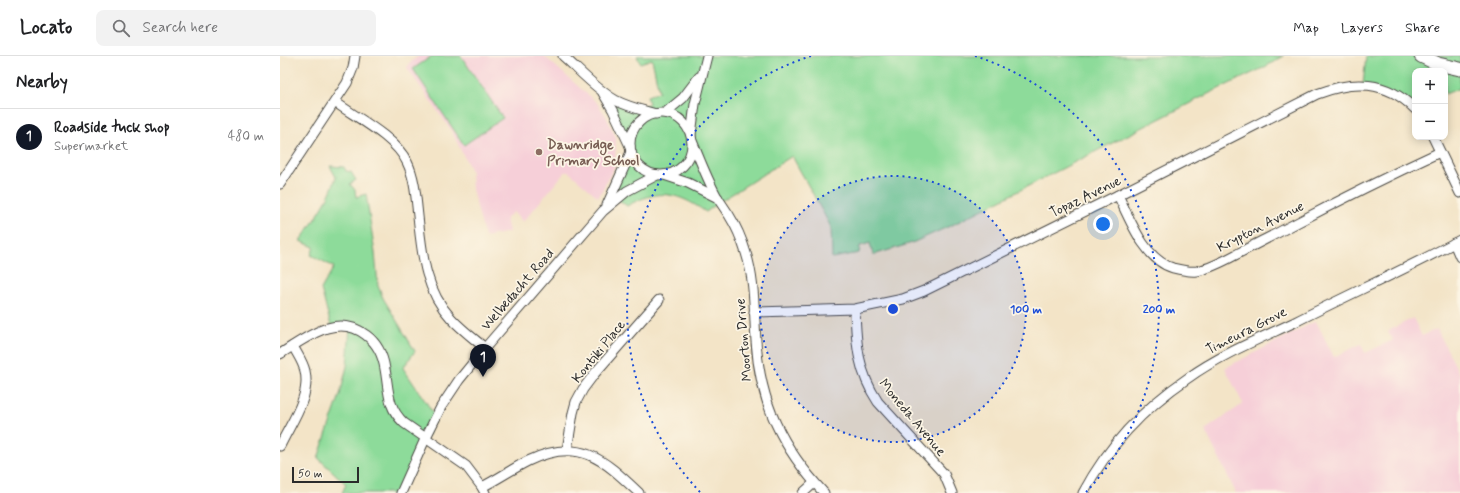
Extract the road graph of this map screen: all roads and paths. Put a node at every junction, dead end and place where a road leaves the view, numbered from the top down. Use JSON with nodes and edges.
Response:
{"nodes":[{"id":1,"x":355,"y":56,"type":"edge"},
{"id":2,"x":563,"y":56,"type":"edge"},
{"id":3,"x":707,"y":56,"type":"edge"},
{"id":4,"x":1421,"y":56,"type":"edge"},
{"id":5,"x":1460,"y":69,"type":"edge"},
{"id":6,"x":702,"y":75,"type":"junction"},
{"id":7,"x":603,"y":92,"type":"junction"},
{"id":8,"x":335,"y":102,"type":"junction"},
{"id":9,"x":1412,"y":107,"type":"edge"},
{"id":10,"x":661,"y":114,"type":"junction"},
{"id":11,"x":692,"y":138,"type":"junction"},
{"id":12,"x":1434,"y":140,"type":"edge"},
{"id":13,"x":631,"y":149,"type":"junction"},
{"id":14,"x":1440,"y":152,"type":"junction"},
{"id":15,"x":660,"y":175,"type":"junction"},
{"id":16,"x":280,"y":184,"type":"edge"},
{"id":17,"x":1460,"y":193,"type":"edge"},
{"id":18,"x":1118,"y":195,"type":"junction"},
{"id":19,"x":718,"y":198,"type":"junction"},
{"id":20,"x":603,"y":211,"type":"junction"},
{"id":21,"x":1457,"y":241,"type":"edge"},
{"id":22,"x":1460,"y":257,"type":"edge"},
{"id":23,"x":659,"y":300,"type":"dead end"},
{"id":24,"x":855,"y":309,"type":"junction"},
{"id":25,"x":754,"y":312,"type":"junction"},
{"id":26,"x":293,"y":346,"type":"junction"},
{"id":27,"x":485,"y":348,"type":"junction"},
{"id":28,"x":280,"y":354,"type":"edge"},
{"id":29,"x":426,"y":437,"type":"junction"},
{"id":30,"x":280,"y":446,"type":"edge"},
{"id":31,"x":567,"y":450,"type":"junction"},
{"id":32,"x":814,"y":483,"type":"junction"},
{"id":33,"x":483,"y":490,"type":"edge"},
{"id":34,"x":401,"y":493,"type":"edge"},
{"id":35,"x":639,"y":493,"type":"edge"},
{"id":36,"x":803,"y":493,"type":"edge"},
{"id":37,"x":824,"y":493,"type":"edge"},
{"id":38,"x":952,"y":493,"type":"edge"},
{"id":39,"x":1083,"y":493,"type":"edge"}],
"edges":[{"from":1,"to":8,"type":"street"},
{"from":2,"to":7,"type":"street"},
{"from":3,"to":6,"type":"street"},
{"from":4,"to":5,"type":"highway"},
{"from":6,"to":10,"type":"street"},
{"from":6,"to":11,"type":"street"},
{"from":7,"to":10,"type":"street"},
{"from":7,"to":13,"type":"street"},
{"from":8,"to":16,"type":"street"},
{"from":8,"to":27,"type":"street"},
{"from":9,"to":18,"type":"street","name":"Topaz Avenue"},
{"from":10,"to":11,"type":"street"},
{"from":10,"to":13,"type":"street"},
{"from":11,"to":15,"type":"street"},
{"from":11,"to":19,"type":"street","name":"Moorton Drive"},
{"from":12,"to":14,"type":"street"},
{"from":13,"to":15,"type":"street"},
{"from":13,"to":20,"type":"street","name":"Welbedacht Road"},
{"from":14,"to":17,"type":"street"},
{"from":14,"to":18,"type":"street","name":"Krypton Avenue"},
{"from":15,"to":19,"type":"street"},
{"from":15,"to":20,"type":"street","name":"Welbedacht Road"},
{"from":18,"to":24,"type":"street","name":"Topaz Avenue"},
{"from":19,"to":25,"type":"street","name":"Moorton Drive"},
{"from":20,"to":27,"type":"street","name":"Welbedacht Road"},
{"from":21,"to":22,"type":"street"},
{"from":21,"to":39,"type":"street","name":"Timeura Grove"},
{"from":23,"to":31,"type":"street","name":"Kontiki Place"},
{"from":24,"to":25,"type":"street","name":"Topaz Avenue"},
{"from":24,"to":38,"type":"street","name":"Moneda Avenue"},
{"from":25,"to":32,"type":"street","name":"Moorton Drive"},
{"from":26,"to":28,"type":"street"},
{"from":26,"to":29,"type":"street"},
{"from":26,"to":30,"type":"street"},
{"from":27,"to":29,"type":"street","name":"Welbedacht Road"},
{"from":29,"to":33,"type":"street"},
{"from":29,"to":34,"type":"street","name":"Welbedacht Road"},
{"from":31,"to":33,"type":"street"},
{"from":31,"to":35,"type":"street"},
{"from":32,"to":36,"type":"street"},
{"from":32,"to":37,"type":"street","name":"Moorton Drive"}]}
